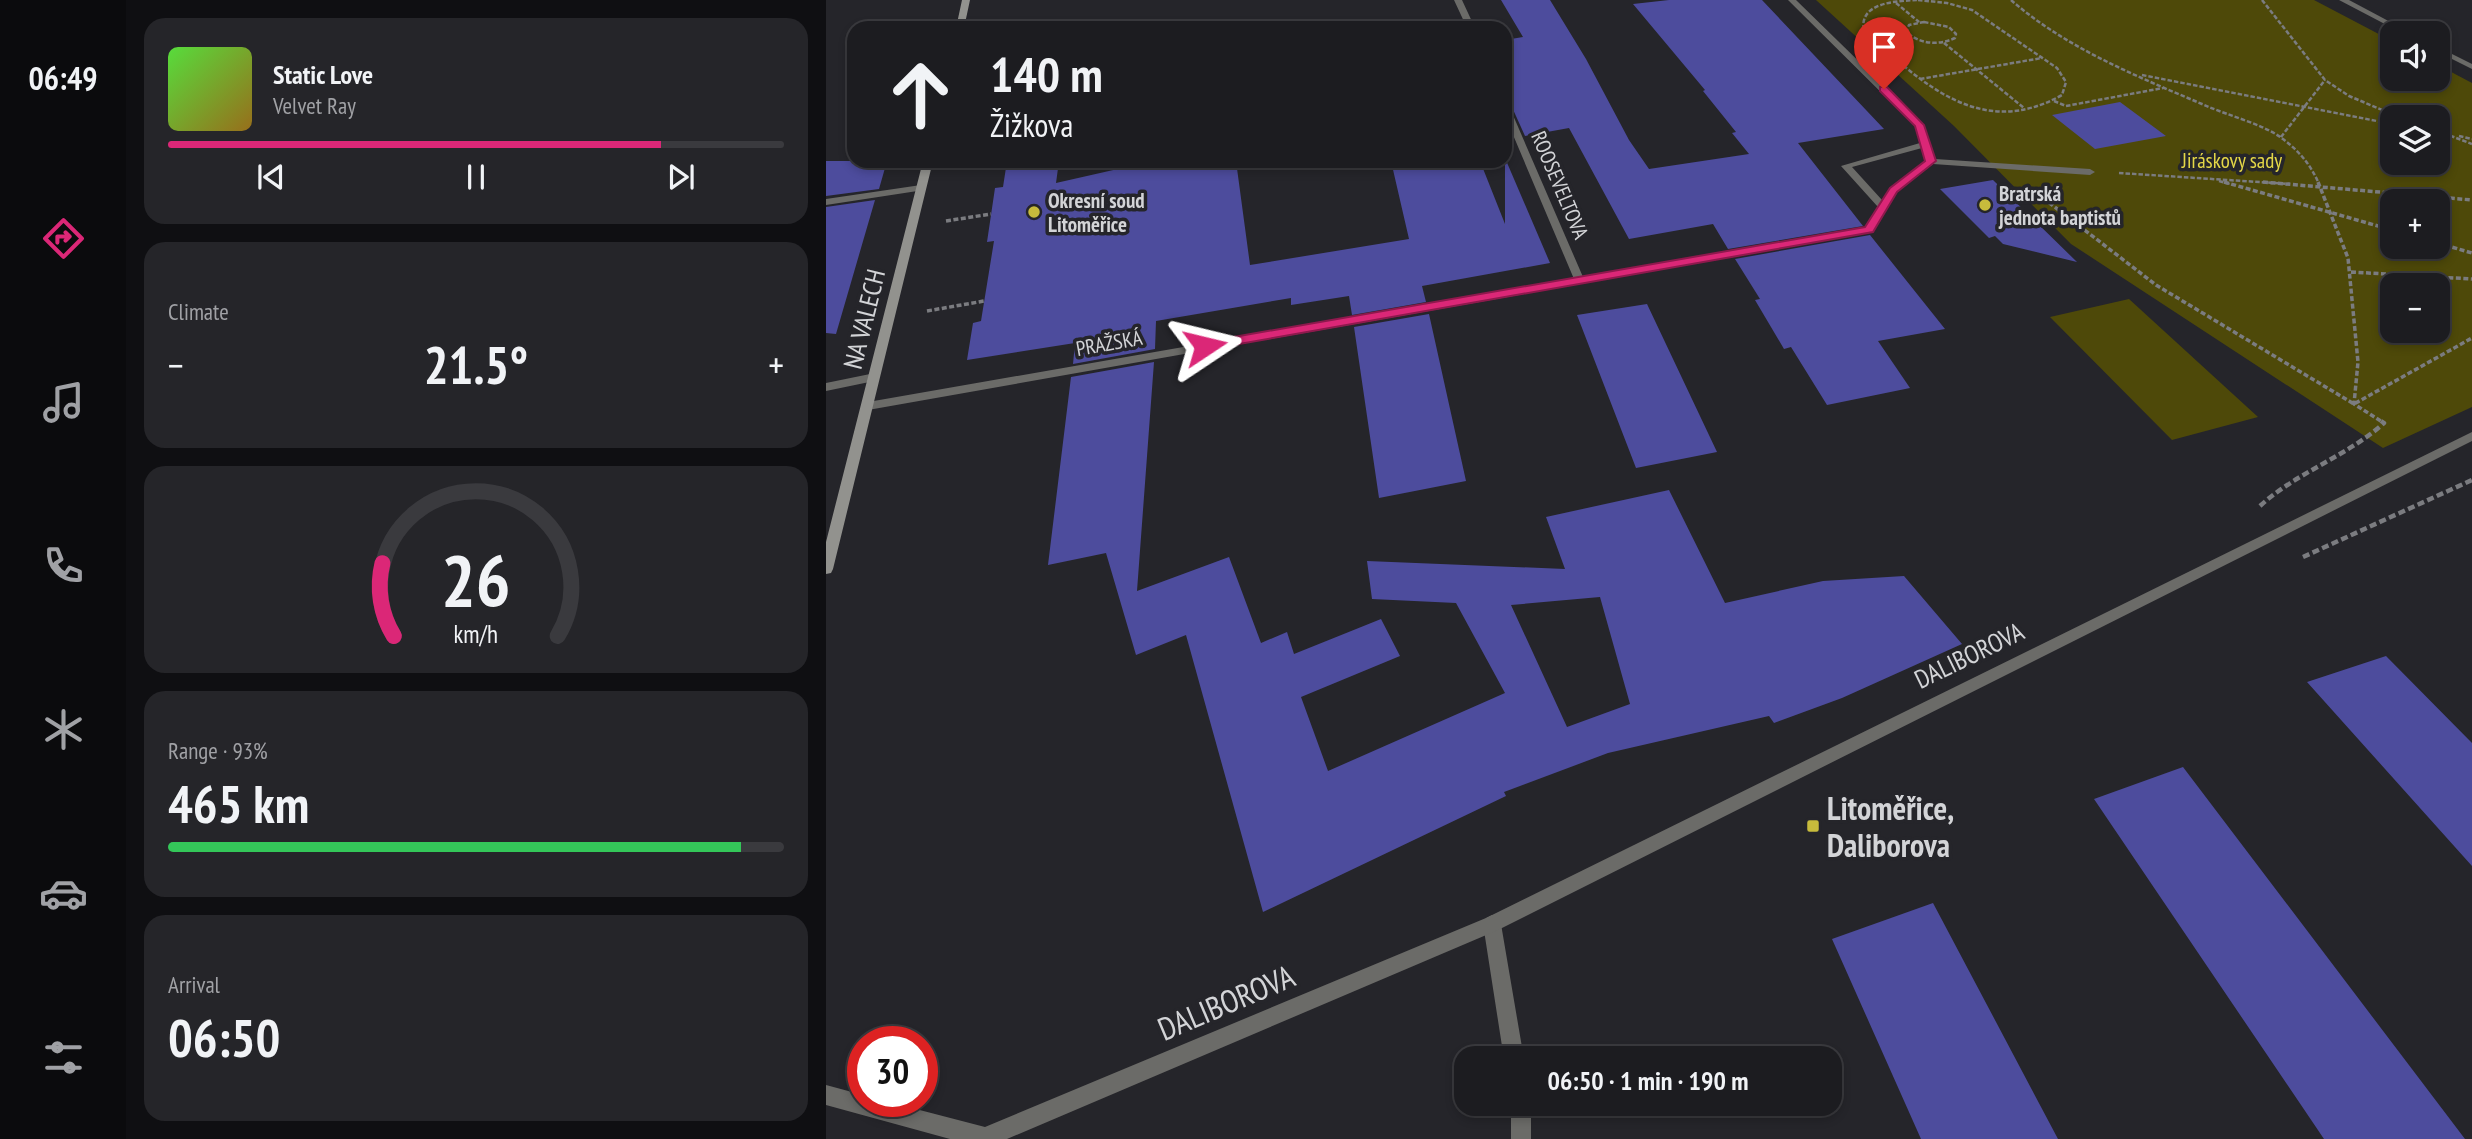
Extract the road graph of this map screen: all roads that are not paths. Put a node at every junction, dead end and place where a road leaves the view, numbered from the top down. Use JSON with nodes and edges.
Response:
{"nodes":[{"id":1,"x":966,"y":0,"type":"edge"},
{"id":2,"x":1458,"y":0,"type":"edge"},
{"id":3,"x":1792,"y":0,"type":"edge"},
{"id":4,"x":2343,"y":0,"type":"edge"},
{"id":5,"x":962,"y":21,"type":"edge"},
{"id":6,"x":1468,"y":21,"type":"edge"},
{"id":7,"x":2384,"y":21,"type":"edge"},
{"id":8,"x":2450,"y":55,"type":"edge"},
{"id":9,"x":2472,"y":67,"type":"edge"},
{"id":10,"x":1512,"y":122,"type":"edge"},
{"id":11,"x":1925,"y":144,"type":"junction"},
{"id":12,"x":1931,"y":161,"type":"junction"},
{"id":13,"x":926,"y":168,"type":"edge"},
{"id":14,"x":2090,"y":172,"type":"road end"},
{"id":15,"x":921,"y":188,"type":"junction"},
{"id":16,"x":826,"y":202,"type":"edge"},
{"id":17,"x":1883,"y":207,"type":"junction"},
{"id":18,"x":1579,"y":279,"type":"junction"},
{"id":19,"x":875,"y":377,"type":"junction"},
{"id":20,"x":826,"y":387,"type":"edge"},
{"id":21,"x":868,"y":406,"type":"junction"},
{"id":22,"x":2472,"y":436,"type":"edge"},
{"id":23,"x":826,"y":569,"type":"edge"},
{"id":24,"x":1492,"y":924,"type":"junction"},
{"id":25,"x":1512,"y":1046,"type":"edge"},
{"id":26,"x":826,"y":1095,"type":"edge"},
{"id":27,"x":1521,"y":1116,"type":"edge"},
{"id":28,"x":984,"y":1139,"type":"edge"},
{"id":29,"x":1521,"y":1139,"type":"edge"}],
"edges":[{"from":1,"to":5,"type":"main road"},
{"from":2,"to":6,"type":"street"},
{"from":3,"to":11,"type":"street"},
{"from":4,"to":7,"type":"street"},
{"from":8,"to":9,"type":"street"},
{"from":10,"to":18,"type":"street","name":"ROOSEVELTOVA"},
{"from":11,"to":12,"type":"street"},
{"from":11,"to":17,"type":"street"},
{"from":12,"to":14,"type":"street"},
{"from":12,"to":17,"type":"street","name":"PRAŽSKÁ"},
{"from":13,"to":15,"type":"main road","name":"NA VALECH"},
{"from":15,"to":16,"type":"street"},
{"from":15,"to":19,"type":"main road","name":"NA VALECH"},
{"from":17,"to":18,"type":"street","name":"PRAŽSKÁ"},
{"from":18,"to":21,"type":"street","name":"PRAŽSKÁ"},
{"from":19,"to":20,"type":"street"},
{"from":19,"to":21,"type":"main road","name":"NA VALECH"},
{"from":21,"to":23,"type":"main road","name":"NA VALECH"},
{"from":22,"to":24,"type":"street","name":"DALIBOROVA"},
{"from":24,"to":25,"type":"street"},
{"from":24,"to":28,"type":"street","name":"DALIBOROVA"},
{"from":26,"to":28,"type":"street","name":"DALIBOROVA"},
{"from":27,"to":29,"type":"street"}]}
